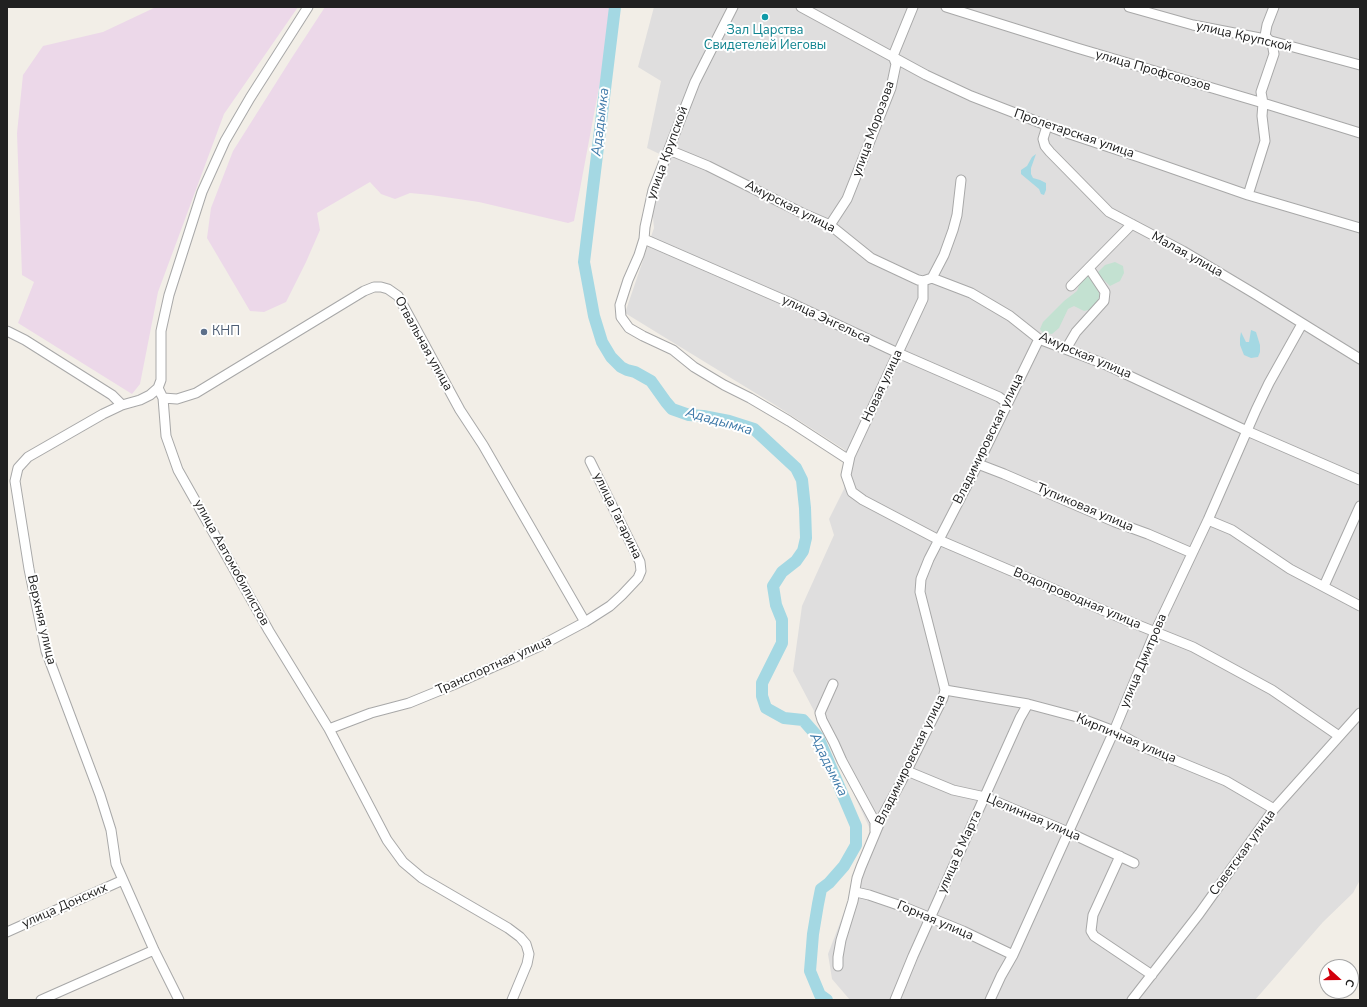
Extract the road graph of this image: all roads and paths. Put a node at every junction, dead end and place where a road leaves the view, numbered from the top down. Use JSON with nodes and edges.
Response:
{"nodes":[{"id":1,"x":308,"y":7,"type":"edge"},
{"id":2,"x":733,"y":7,"type":"edge"},
{"id":3,"x":801,"y":7,"type":"edge"},
{"id":4,"x":913,"y":7,"type":"edge"},
{"id":5,"x":946,"y":7,"type":"edge"},
{"id":6,"x":1129,"y":7,"type":"edge"},
{"id":7,"x":1274,"y":7,"type":"edge"},
{"id":8,"x":1272,"y":42,"type":"junction"},
{"id":9,"x":893,"y":56,"type":"junction"},
{"id":10,"x":1360,"y":65,"type":"edge"},
{"id":11,"x":1263,"y":103,"type":"junction"},
{"id":12,"x":1048,"y":126,"type":"junction"},
{"id":13,"x":1360,"y":133,"type":"edge"},
{"id":14,"x":669,"y":150,"type":"junction"},
{"id":15,"x":961,"y":180,"type":"dead end"},
{"id":16,"x":1248,"y":194,"type":"junction"},
{"id":17,"x":1132,"y":224,"type":"junction"},
{"id":18,"x":830,"y":225,"type":"junction"},
{"id":19,"x":1360,"y":228,"type":"edge"},
{"id":20,"x":644,"y":239,"type":"junction"},
{"id":21,"x":1089,"y":268,"type":"junction"},
{"id":22,"x":932,"y":278,"type":"junction"},
{"id":23,"x":923,"y":281,"type":"junction"},
{"id":24,"x":1071,"y":286,"type":"dead end"},
{"id":25,"x":1302,"y":324,"type":"junction"},
{"id":26,"x":7,"y":331,"type":"edge"},
{"id":27,"x":1039,"y":339,"type":"junction"},
{"id":28,"x":1066,"y":349,"type":"junction"},
{"id":29,"x":898,"y":353,"type":"junction"},
{"id":30,"x":1360,"y":359,"type":"edge"},
{"id":31,"x":158,"y":388,"type":"junction"},
{"id":32,"x":163,"y":398,"type":"junction"},
{"id":33,"x":1007,"y":404,"type":"junction"},
{"id":34,"x":122,"y":405,"type":"junction"},
{"id":35,"x":1247,"y":431,"type":"junction"},
{"id":36,"x":849,"y":460,"type":"junction"},
{"id":37,"x":590,"y":461,"type":"dead end"},
{"id":38,"x":978,"y":464,"type":"junction"},
{"id":39,"x":1360,"y":480,"type":"edge"},
{"id":40,"x":852,"y":492,"type":"joint"},
{"id":41,"x":1360,"y":506,"type":"edge"},
{"id":42,"x":1208,"y":520,"type":"junction"},
{"id":43,"x":938,"y":540,"type":"junction"},
{"id":44,"x":1192,"y":553,"type":"junction"},
{"id":45,"x":641,"y":572,"type":"joint"},
{"id":46,"x":1324,"y":586,"type":"junction"},
{"id":47,"x":1360,"y":606,"type":"edge"},
{"id":48,"x":585,"y":622,"type":"junction"},
{"id":49,"x":1155,"y":632,"type":"junction"},
{"id":50,"x":833,"y":684,"type":"dead end"},
{"id":51,"x":946,"y":690,"type":"junction"},
{"id":52,"x":1028,"y":704,"type":"junction"},
{"id":53,"x":1360,"y":713,"type":"edge"},
{"id":54,"x":328,"y":729,"type":"junction"},
{"id":55,"x":1114,"y":731,"type":"junction"},
{"id":56,"x":1339,"y":736,"type":"junction"},
{"id":57,"x":907,"y":770,"type":"junction"},
{"id":58,"x":985,"y":797,"type":"junction"},
{"id":59,"x":1274,"y":809,"type":"junction"},
{"id":60,"x":1068,"y":832,"type":"junction"},
{"id":61,"x":874,"y":834,"type":"junction"},
{"id":62,"x":1120,"y":856,"type":"junction"},
{"id":63,"x":1134,"y":863,"type":"dead end"},
{"id":64,"x":123,"y":880,"type":"junction"},
{"id":65,"x":856,"y":892,"type":"junction"},
{"id":66,"x":930,"y":918,"type":"junction"},
{"id":67,"x":7,"y":932,"type":"edge"},
{"id":68,"x":154,"y":950,"type":"junction"},
{"id":69,"x":1013,"y":955,"type":"junction"},
{"id":70,"x":838,"y":966,"type":"dead end"},
{"id":71,"x":1152,"y":975,"type":"junction"},
{"id":72,"x":41,"y":1000,"type":"edge"},
{"id":73,"x":179,"y":1000,"type":"edge"},
{"id":74,"x":512,"y":1000,"type":"edge"},
{"id":75,"x":895,"y":1000,"type":"edge"},
{"id":76,"x":990,"y":1000,"type":"edge"},
{"id":77,"x":1132,"y":1000,"type":"edge"}],
"edges":[{"from":1,"to":31,"type":"street"},
{"from":2,"to":14,"type":"street","name":"улица Крупской"},
{"from":3,"to":9,"type":"street","name":"Пролетарская улица"},
{"from":4,"to":9,"type":"street","name":"улица Морозова"},
{"from":5,"to":11,"type":"street","name":"улица Профсоюзов"},
{"from":6,"to":8,"type":"street","name":"улица Крупской"},
{"from":7,"to":8,"type":"street"},
{"from":8,"to":10,"type":"street","name":"улица Крупской"},
{"from":8,"to":11,"type":"street"},
{"from":9,"to":12,"type":"street","name":"Пролетарская улица"},
{"from":9,"to":18,"type":"street","name":"улица Морозова"},
{"from":11,"to":13,"type":"street","name":"улица Профсоюзов"},
{"from":11,"to":16,"type":"street"},
{"from":12,"to":16,"type":"street","name":"Пролетарская улица"},
{"from":12,"to":17,"type":"street","name":"Малая улица"},
{"from":14,"to":18,"type":"street","name":"Амурская улица"},
{"from":14,"to":20,"type":"street","name":"улица Крупской"},
{"from":15,"to":22,"type":"street"},
{"from":16,"to":19,"type":"street","name":"Пролетарская улица"},
{"from":17,"to":21,"type":"street"},
{"from":17,"to":25,"type":"street","name":"Малая улица"},
{"from":18,"to":23,"type":"street","name":"Амурская улица"},
{"from":20,"to":29,"type":"street","name":"улица Энгельса"},
{"from":20,"to":36,"type":"street","name":"улица Крупской"},
{"from":21,"to":24,"type":"street"},
{"from":21,"to":28,"type":"street"},
{"from":22,"to":23,"type":"street"},
{"from":22,"to":27,"type":"street","name":"Амурская улица"},
{"from":23,"to":29,"type":"street","name":"Новая улица"},
{"from":25,"to":30,"type":"street","name":"Малая улица"},
{"from":25,"to":35,"type":"street","name":"улица Дмитрова"},
{"from":26,"to":34,"type":"street"},
{"from":27,"to":28,"type":"street","name":"Амурская улица"},
{"from":27,"to":33,"type":"street","name":"Владимировская улица"},
{"from":28,"to":35,"type":"street","name":"Амурская улица"},
{"from":29,"to":33,"type":"street","name":"улица Энгельса"},
{"from":29,"to":36,"type":"street","name":"Новая улица"},
{"from":31,"to":32,"type":"street","name":"улица Автомобилистов"},
{"from":31,"to":34,"type":"street","name":"Верхняя улица"},
{"from":32,"to":48,"type":"street","name":"Отвальная улица"},
{"from":32,"to":54,"type":"street","name":"улица Автомобилистов"},
{"from":33,"to":38,"type":"street","name":"Владимировская улица"},
{"from":34,"to":64,"type":"street","name":"Верхняя улица"},
{"from":35,"to":39,"type":"street","name":"Амурская улица"},
{"from":35,"to":42,"type":"street","name":"улица Дмитрова"},
{"from":36,"to":40,"type":"street","name":"Новая улица"},
{"from":37,"to":45,"type":"street","name":"улица Гагарина"},
{"from":38,"to":43,"type":"street","name":"Владимировская улица"},
{"from":38,"to":44,"type":"street","name":"Тупиковая улица"},
{"from":40,"to":43,"type":"street","name":"Водопроводная улица"},
{"from":41,"to":46,"type":"street"},
{"from":42,"to":44,"type":"street","name":"улица Дмитрова"},
{"from":42,"to":46,"type":"street"},
{"from":43,"to":49,"type":"street","name":"Водопроводная улица"},
{"from":43,"to":51,"type":"street","name":"Владимировская улица"},
{"from":44,"to":49,"type":"street","name":"улица Дмитрова"},
{"from":45,"to":48,"type":"street","name":"Транспортная улица"},
{"from":46,"to":47,"type":"street"},
{"from":48,"to":54,"type":"street","name":"Транспортная улица"},
{"from":49,"to":55,"type":"street","name":"улица Дмитрова"},
{"from":49,"to":56,"type":"street","name":"Водопроводная улица"},
{"from":50,"to":61,"type":"street"},
{"from":51,"to":52,"type":"street","name":"Кирпичная улица"},
{"from":51,"to":57,"type":"street","name":"Владимировская улица"},
{"from":52,"to":55,"type":"street","name":"Кирпичная улица"},
{"from":52,"to":58,"type":"street","name":"улица 8 Марта"},
{"from":53,"to":56,"type":"street","name":"Советская улица"},
{"from":54,"to":74,"type":"street","name":"улица Автомобилистов"},
{"from":55,"to":59,"type":"street","name":"Кирпичная улица"},
{"from":55,"to":60,"type":"street","name":"улица Дмитрова"},
{"from":56,"to":59,"type":"street","name":"Советская улица"},
{"from":57,"to":58,"type":"street","name":"Целинная улица"},
{"from":57,"to":61,"type":"street","name":"Владимировская улица"},
{"from":58,"to":60,"type":"street","name":"Целинная улица"},
{"from":58,"to":66,"type":"street","name":"улица 8 Марта"},
{"from":59,"to":71,"type":"street","name":"Советская улица"},
{"from":60,"to":62,"type":"street","name":"Целинная улица"},
{"from":60,"to":69,"type":"street","name":"улица Дмитрова"},
{"from":61,"to":65,"type":"street","name":"Владимировская улица"},
{"from":62,"to":63,"type":"street","name":"Целинная улица"},
{"from":62,"to":71,"type":"street"},
{"from":64,"to":67,"type":"street","name":"улица Донских"},
{"from":64,"to":68,"type":"street","name":"Верхняя улица"},
{"from":65,"to":66,"type":"street","name":"Горная улица"},
{"from":65,"to":70,"type":"street","name":"Владимировская улица"},
{"from":66,"to":69,"type":"street","name":"Горная улица"},
{"from":66,"to":75,"type":"street","name":"улица 8 Марта"},
{"from":68,"to":72,"type":"street"},
{"from":68,"to":73,"type":"street","name":"Верхняя улица"},
{"from":69,"to":76,"type":"street","name":"улица Дмитрова"},
{"from":71,"to":77,"type":"street","name":"Советская улица"}]}
